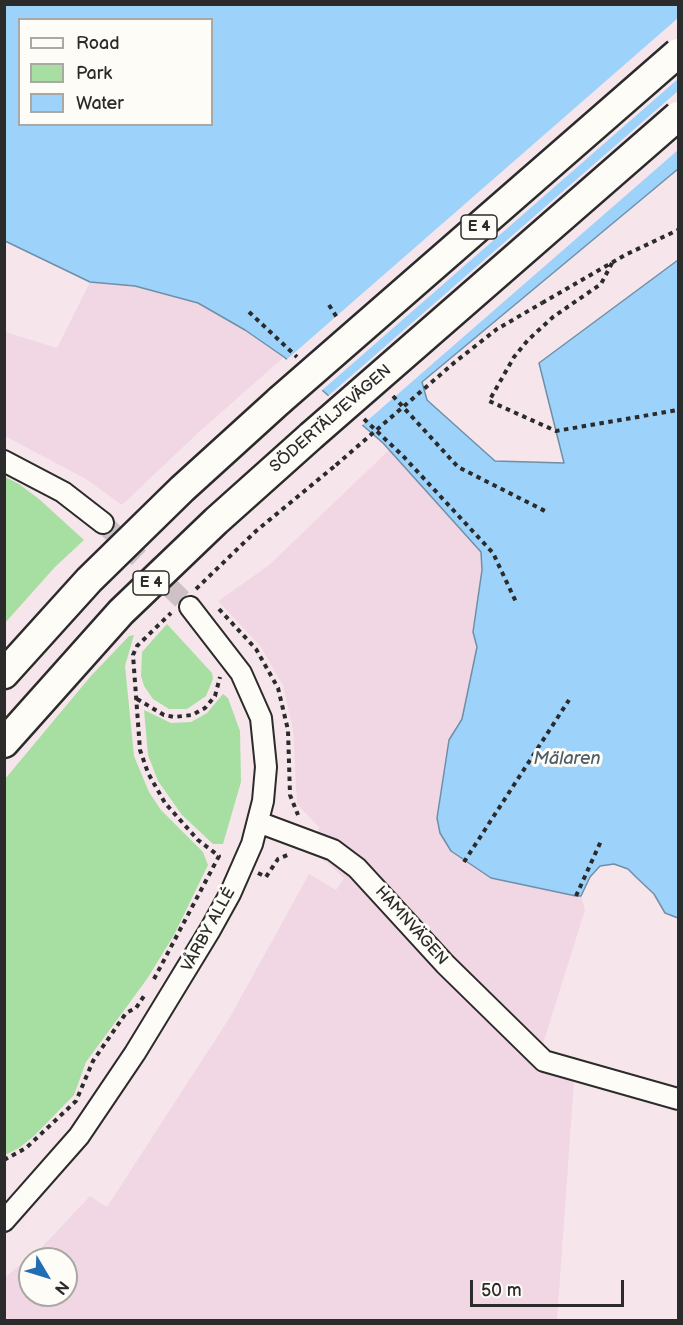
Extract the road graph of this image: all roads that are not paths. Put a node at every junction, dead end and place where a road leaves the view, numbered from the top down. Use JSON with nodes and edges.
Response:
{"nodes":[{"id":1,"x":678,"y":53,"type":"edge"},
{"id":2,"x":678,"y":116,"type":"edge"},
{"id":3,"x":4,"y":461,"type":"edge"},
{"id":4,"x":103,"y":523,"type":"tunnel mouth"},
{"id":5,"x":187,"y":602,"type":"tunnel mouth"},
{"id":6,"x":4,"y":674,"type":"edge"},
{"id":7,"x":4,"y":743,"type":"edge"},
{"id":8,"x":258,"y":822,"type":"junction"},
{"id":9,"x":678,"y":1099,"type":"edge"},
{"id":10,"x":4,"y":1221,"type":"edge"}],
"edges":[{"from":1,"to":6,"type":"highway","number":"E 4","bridge":true},
{"from":2,"to":7,"type":"highway","name":"SÖDERTÄLJEVÄGEN","number":"E 4","bridge":true},
{"from":3,"to":4,"type":"street"},
{"from":5,"to":8,"type":"street","name":"VÅRBY ALLÉ"},
{"from":8,"to":9,"type":"street","name":"HAMNVÄGEN"},
{"from":8,"to":10,"type":"street","name":"VÅRBY ALLÉ"}]}
